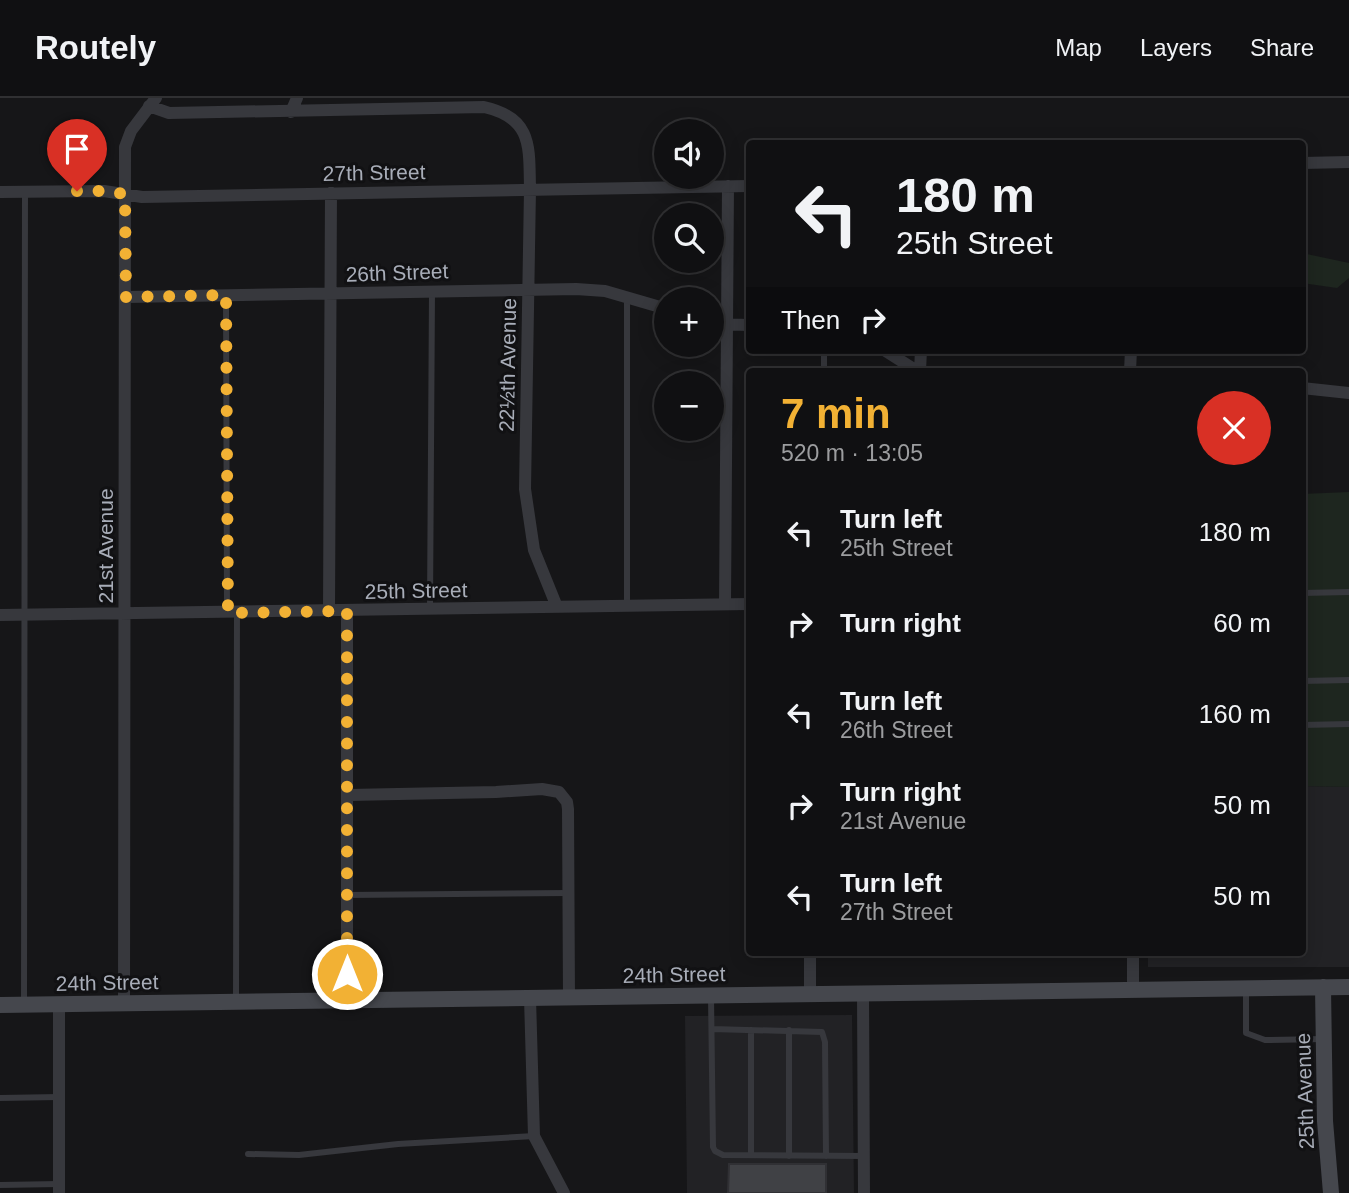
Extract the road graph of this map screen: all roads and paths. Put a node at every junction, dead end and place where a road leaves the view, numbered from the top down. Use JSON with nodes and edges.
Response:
{"nodes":[{"id":1,"x":297,"y":98,"type":"edge"},
{"id":2,"x":152,"y":102,"type":"edge"},
{"id":3,"x":291,"y":112,"type":"junction"},
{"id":4,"x":1349,"y":162,"type":"edge"},
{"id":5,"x":1306,"y":163,"type":"edge"},
{"id":6,"x":728,"y":186,"type":"junction"},
{"id":7,"x":746,"y":186,"type":"edge"},
{"id":8,"x":530,"y":189,"type":"junction"},
{"id":9,"x":25,"y":191,"type":"junction"},
{"id":10,"x":0,"y":192,"type":"edge"},
{"id":11,"x":331,"y":193,"type":"junction"},
{"id":12,"x":125,"y":194,"type":"junction"},
{"id":13,"x":529,"y":289,"type":"junction"},
{"id":14,"x":432,"y":291,"type":"junction"},
{"id":15,"x":226,"y":295,"type":"junction"},
{"id":16,"x":330,"y":295,"type":"junction"},
{"id":17,"x":126,"y":297,"type":"junction"},
{"id":18,"x":627,"y":297,"type":"junction"},
{"id":19,"x":654,"y":305,"type":"edge"},
{"id":20,"x":746,"y":325,"type":"edge"},
{"id":21,"x":724,"y":326,"type":"edge"},
{"id":22,"x":727,"y":326,"type":"junction"},
{"id":23,"x":891,"y":354,"type":"edge"},
{"id":24,"x":914,"y":368,"type":"edge"},
{"id":25,"x":1306,"y":388,"type":"edge"},
{"id":26,"x":1349,"y":393,"type":"edge"},
{"id":27,"x":1349,"y":592,"type":"edge"},
{"id":28,"x":1306,"y":593,"type":"edge"},
{"id":29,"x":725,"y":604,"type":"junction"},
{"id":30,"x":746,"y":604,"type":"edge"},
{"id":31,"x":627,"y":606,"type":"junction"},
{"id":32,"x":557,"y":607,"type":"junction"},
{"id":33,"x":430,"y":610,"type":"junction"},
{"id":34,"x":329,"y":611,"type":"junction"},
{"id":35,"x":347,"y":611,"type":"junction"},
{"id":36,"x":232,"y":613,"type":"junction"},
{"id":37,"x":0,"y":615,"type":"edge"},
{"id":38,"x":25,"y":615,"type":"junction"},
{"id":39,"x":125,"y":615,"type":"junction"},
{"id":40,"x":1349,"y":680,"type":"edge"},
{"id":41,"x":1306,"y":681,"type":"edge"},
{"id":42,"x":1349,"y":724,"type":"edge"},
{"id":43,"x":1306,"y":725,"type":"edge"},
{"id":44,"x":349,"y":795,"type":"junction"},
{"id":45,"x":568,"y":893,"type":"junction"},
{"id":46,"x":347,"y":895,"type":"junction"},
{"id":47,"x":810,"y":956,"type":"edge"},
{"id":48,"x":1133,"y":956,"type":"edge"},
{"id":49,"x":1323,"y":987,"type":"junction"},
{"id":50,"x":1349,"y":987,"type":"edge"},
{"id":51,"x":1246,"y":988,"type":"junction"},
{"id":52,"x":1133,"y":990,"type":"junction"},
{"id":53,"x":863,"y":993,"type":"junction"},
{"id":54,"x":810,"y":994,"type":"junction"},
{"id":55,"x":711,"y":996,"type":"junction"},
{"id":56,"x":530,"y":998,"type":"junction"},
{"id":57,"x":569,"y":998,"type":"junction"},
{"id":58,"x":347,"y":1001,"type":"junction"},
{"id":59,"x":236,"y":1002,"type":"junction"},
{"id":60,"x":59,"y":1004,"type":"junction"},
{"id":61,"x":124,"y":1004,"type":"junction"},
{"id":62,"x":0,"y":1005,"type":"edge"},
{"id":63,"x":24,"y":1005,"type":"junction"},
{"id":64,"x":712,"y":1029,"type":"junction"},
{"id":65,"x":751,"y":1030,"type":"junction"},
{"id":66,"x":789,"y":1030,"type":"junction"},
{"id":67,"x":1323,"y":1039,"type":"junction"},
{"id":68,"x":59,"y":1097,"type":"junction"},
{"id":69,"x":0,"y":1098,"type":"edge"},
{"id":70,"x":534,"y":1136,"type":"junction"},
{"id":71,"x":248,"y":1154,"type":"dead end"},
{"id":72,"x":751,"y":1155,"type":"junction"},
{"id":73,"x":789,"y":1156,"type":"junction"},
{"id":74,"x":827,"y":1156,"type":"junction"},
{"id":75,"x":864,"y":1156,"type":"junction"},
{"id":76,"x":0,"y":1185,"type":"edge"},
{"id":77,"x":59,"y":1188,"type":"edge"},
{"id":78,"x":565,"y":1193,"type":"edge"},
{"id":79,"x":864,"y":1193,"type":"edge"},
{"id":80,"x":1331,"y":1193,"type":"edge"}],
"edges":[{"from":1,"to":3,"type":"street"},
{"from":2,"to":3,"type":"street"},
{"from":2,"to":12,"type":"street","name":"21st Avenue"},
{"from":3,"to":8,"type":"street","name":"22½th Avenue"},
{"from":4,"to":5,"type":"street"},
{"from":6,"to":7,"type":"street","name":"27th Street"},
{"from":6,"to":8,"type":"street","name":"27th Street"},
{"from":6,"to":22,"type":"street"},
{"from":8,"to":11,"type":"street","name":"27th Street"},
{"from":8,"to":13,"type":"street","name":"22½th Avenue"},
{"from":9,"to":10,"type":"street","name":"27th Street"},
{"from":9,"to":12,"type":"street","name":"27th Street"},
{"from":9,"to":38,"type":"lane"},
{"from":11,"to":12,"type":"street","name":"27th Street"},
{"from":11,"to":16,"type":"street"},
{"from":12,"to":17,"type":"street","name":"21st Avenue"},
{"from":13,"to":14,"type":"street","name":"26th Street"},
{"from":13,"to":18,"type":"street","name":"26th Street"},
{"from":13,"to":32,"type":"street","name":"22½th Avenue"},
{"from":14,"to":16,"type":"street","name":"26th Street"},
{"from":14,"to":33,"type":"lane"},
{"from":15,"to":16,"type":"street","name":"26th Street"},
{"from":15,"to":17,"type":"street","name":"26th Street"},
{"from":15,"to":36,"type":"lane"},
{"from":16,"to":34,"type":"street"},
{"from":17,"to":39,"type":"street","name":"21st Avenue"},
{"from":18,"to":19,"type":"street","name":"26th Street"},
{"from":18,"to":31,"type":"lane"},
{"from":20,"to":22,"type":"street"},
{"from":21,"to":22,"type":"street"},
{"from":22,"to":29,"type":"street"},
{"from":23,"to":24,"type":"street"},
{"from":25,"to":26,"type":"street"},
{"from":27,"to":28,"type":"lane"},
{"from":29,"to":30,"type":"street","name":"25th Street"},
{"from":29,"to":31,"type":"street","name":"25th Street"},
{"from":31,"to":32,"type":"street","name":"25th Street"},
{"from":32,"to":33,"type":"street","name":"25th Street"},
{"from":33,"to":35,"type":"street","name":"25th Street"},
{"from":34,"to":35,"type":"street","name":"25th Street"},
{"from":34,"to":36,"type":"street","name":"25th Street"},
{"from":35,"to":44,"type":"street"},
{"from":36,"to":39,"type":"street","name":"25th Street"},
{"from":36,"to":59,"type":"lane"},
{"from":37,"to":38,"type":"street","name":"25th Street"},
{"from":38,"to":39,"type":"street","name":"25th Street"},
{"from":38,"to":63,"type":"lane"},
{"from":39,"to":61,"type":"street","name":"21st Avenue"},
{"from":40,"to":41,"type":"lane"},
{"from":42,"to":43,"type":"lane"},
{"from":44,"to":45,"type":"street"},
{"from":44,"to":46,"type":"street"},
{"from":45,"to":46,"type":"lane"},
{"from":45,"to":57,"type":"street"},
{"from":46,"to":58,"type":"street"},
{"from":47,"to":54,"type":"street"},
{"from":48,"to":52,"type":"street"},
{"from":49,"to":50,"type":"street","name":"24th Street"},
{"from":49,"to":51,"type":"street","name":"24th Street"},
{"from":49,"to":67,"type":"street","name":"25th Avenue"},
{"from":51,"to":52,"type":"street","name":"24th Street"},
{"from":51,"to":67,"type":"lane"},
{"from":52,"to":53,"type":"street","name":"24th Street"},
{"from":53,"to":54,"type":"street","name":"24th Street"},
{"from":53,"to":75,"type":"street"},
{"from":54,"to":55,"type":"street","name":"24th Street"},
{"from":55,"to":57,"type":"street","name":"24th Street"},
{"from":55,"to":64,"type":"lane"},
{"from":56,"to":57,"type":"street","name":"24th Street"},
{"from":56,"to":58,"type":"street","name":"24th Street"},
{"from":56,"to":70,"type":"street"},
{"from":58,"to":59,"type":"street","name":"24th Street"},
{"from":59,"to":61,"type":"street","name":"24th Street"},
{"from":60,"to":61,"type":"street","name":"24th Street"},
{"from":60,"to":63,"type":"street","name":"24th Street"},
{"from":60,"to":68,"type":"street"},
{"from":62,"to":63,"type":"street","name":"24th Street"},
{"from":64,"to":65,"type":"lane"},
{"from":64,"to":72,"type":"lane"},
{"from":65,"to":66,"type":"lane"},
{"from":65,"to":72,"type":"lane"},
{"from":66,"to":73,"type":"lane"},
{"from":66,"to":74,"type":"lane"},
{"from":67,"to":80,"type":"street","name":"25th Avenue"},
{"from":68,"to":69,"type":"lane"},
{"from":68,"to":77,"type":"street"},
{"from":70,"to":71,"type":"lane"},
{"from":70,"to":78,"type":"street"},
{"from":72,"to":73,"type":"lane"},
{"from":73,"to":74,"type":"lane"},
{"from":74,"to":75,"type":"lane"},
{"from":75,"to":79,"type":"street"},
{"from":76,"to":77,"type":"lane"}]}
